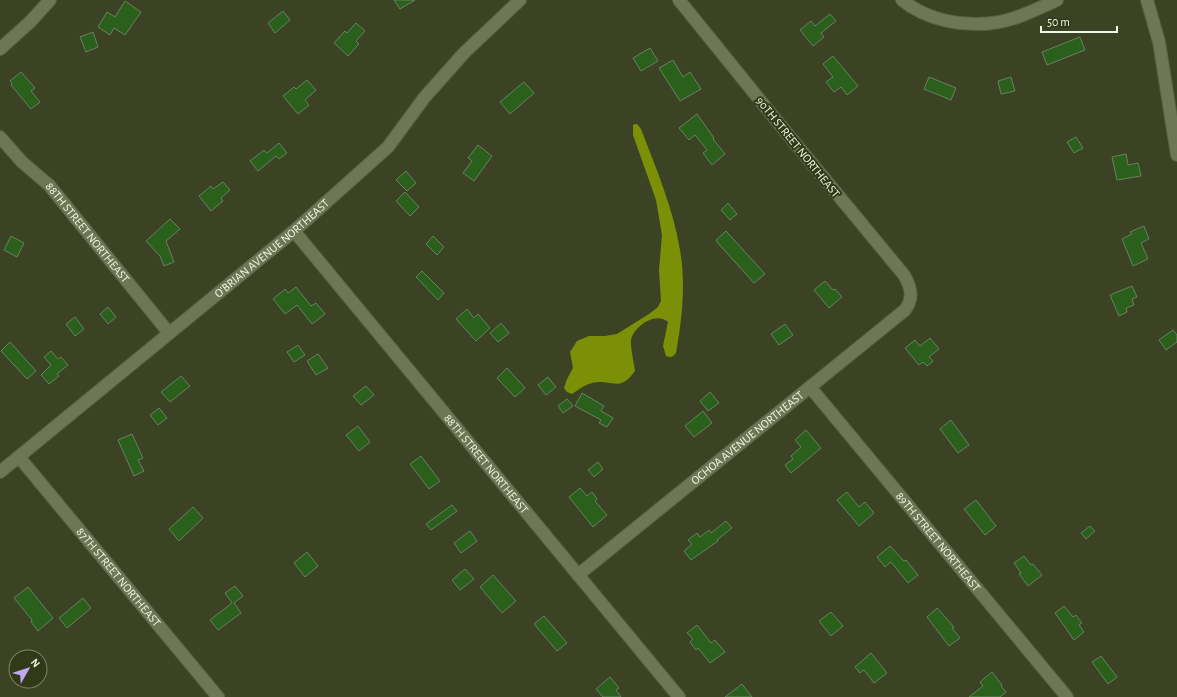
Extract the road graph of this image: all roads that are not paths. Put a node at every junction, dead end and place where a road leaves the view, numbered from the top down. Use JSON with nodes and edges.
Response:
{"nodes":[{"id":1,"x":50,"y":0,"type":"edge"},
{"id":2,"x":520,"y":0,"type":"edge"},
{"id":3,"x":679,"y":0,"type":"edge"},
{"id":4,"x":902,"y":0,"type":"edge"},
{"id":5,"x":1057,"y":0,"type":"edge"},
{"id":6,"x":1147,"y":0,"type":"edge"},
{"id":7,"x":0,"y":49,"type":"edge"},
{"id":8,"x":0,"y":137,"type":"edge"},
{"id":9,"x":1177,"y":155,"type":"edge"},
{"id":10,"x":294,"y":231,"type":"junction"},
{"id":11,"x":911,"y":297,"type":"joint"},
{"id":12,"x":169,"y":333,"type":"junction"},
{"id":13,"x":810,"y":387,"type":"junction"},
{"id":14,"x":19,"y":456,"type":"junction"},
{"id":15,"x":0,"y":472,"type":"edge"},
{"id":16,"x":578,"y":575,"type":"junction"},
{"id":17,"x":218,"y":697,"type":"edge"},
{"id":18,"x":679,"y":697,"type":"edge"},
{"id":19,"x":1067,"y":697,"type":"edge"}],
"edges":[{"from":1,"to":7,"type":"street"},
{"from":2,"to":10,"type":"street","name":"O'BRIAN AVENUE NORTHEAST"},
{"from":3,"to":11,"type":"street","name":"90TH STREET NORTHEAST"},
{"from":4,"to":5,"type":"street"},
{"from":6,"to":9,"type":"street"},
{"from":8,"to":12,"type":"street","name":"88TH STREET NORTHEAST"},
{"from":10,"to":12,"type":"street","name":"O'BRIAN AVENUE NORTHEAST"},
{"from":10,"to":16,"type":"street","name":"88TH STREET NORTHEAST"},
{"from":11,"to":13,"type":"street","name":"OCHOA AVENUE NORTHEAST"},
{"from":12,"to":14,"type":"street","name":"O'BRIAN AVENUE NORTHEAST"},
{"from":13,"to":16,"type":"street","name":"OCHOA AVENUE NORTHEAST"},
{"from":13,"to":19,"type":"street","name":"89TH STREET NORTHEAST"},
{"from":14,"to":15,"type":"street","name":"O'BRIAN AVENUE NORTHEAST"},
{"from":14,"to":17,"type":"street","name":"87TH STREET NORTHEAST"},
{"from":16,"to":18,"type":"street","name":"88TH STREET NORTHEAST"}]}
